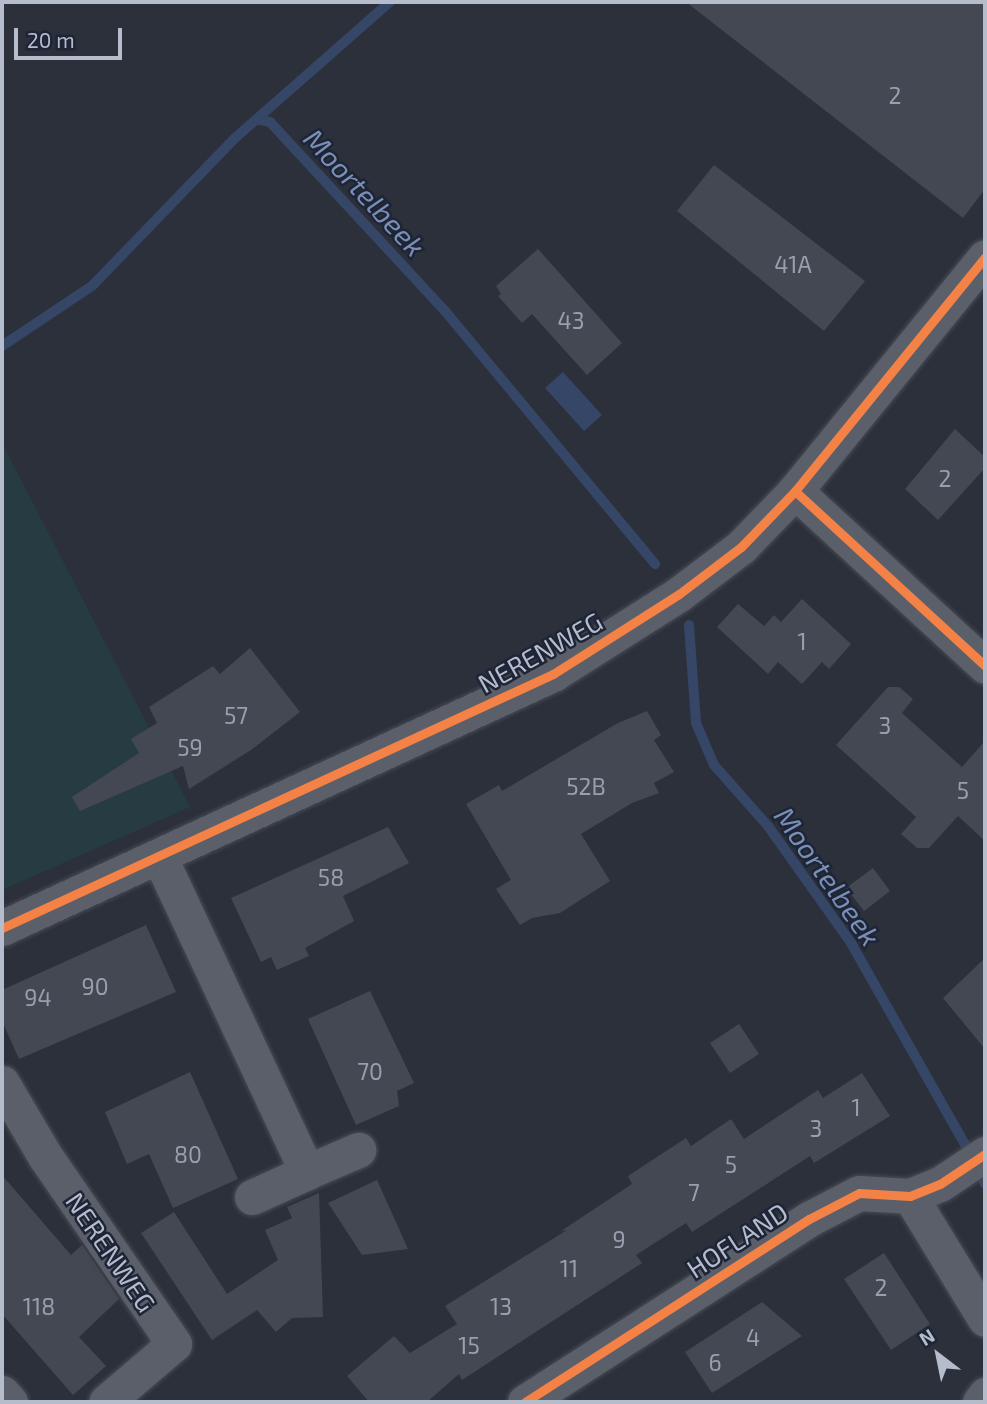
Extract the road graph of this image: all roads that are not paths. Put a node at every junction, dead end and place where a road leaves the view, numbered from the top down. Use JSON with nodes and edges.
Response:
{"nodes":[{"id":1,"x":985,"y":257,"type":"edge"},
{"id":2,"x":795,"y":491,"type":"junction"},
{"id":3,"x":985,"y":666,"type":"edge"},
{"id":4,"x":160,"y":858,"type":"junction"},
{"id":5,"x":2,"y":928,"type":"edge"},
{"id":6,"x":2,"y":1083,"type":"edge"},
{"id":7,"x":358,"y":1150,"type":"dead end"},
{"id":8,"x":985,"y":1154,"type":"edge"},
{"id":9,"x":307,"y":1172,"type":"junction"},
{"id":10,"x":910,"y":1196,"type":"junction"},
{"id":11,"x":252,"y":1197,"type":"dead end"},
{"id":12,"x":985,"y":1319,"type":"edge"},
{"id":13,"x":2,"y":1393,"type":"edge"},
{"id":14,"x":985,"y":1395,"type":"edge"},
{"id":15,"x":10,"y":1402,"type":"edge"},
{"id":16,"x":106,"y":1402,"type":"edge"},
{"id":17,"x":526,"y":1402,"type":"edge"},
{"id":18,"x":980,"y":1402,"type":"edge"}],
"edges":[{"from":1,"to":2,"type":"street","name":"NERENWEG"},
{"from":2,"to":3,"type":"street"},
{"from":2,"to":4,"type":"street","name":"NERENWEG"},
{"from":4,"to":5,"type":"street","name":"NERENWEG"},
{"from":4,"to":9,"type":"street"},
{"from":6,"to":16,"type":"street","name":"NERENWEG"},
{"from":7,"to":9,"type":"street"},
{"from":8,"to":10,"type":"street","name":"HOFLAND"},
{"from":9,"to":11,"type":"street"},
{"from":10,"to":12,"type":"street"},
{"from":10,"to":17,"type":"street","name":"HOFLAND"},
{"from":13,"to":15,"type":"street"},
{"from":14,"to":18,"type":"street"}]}
